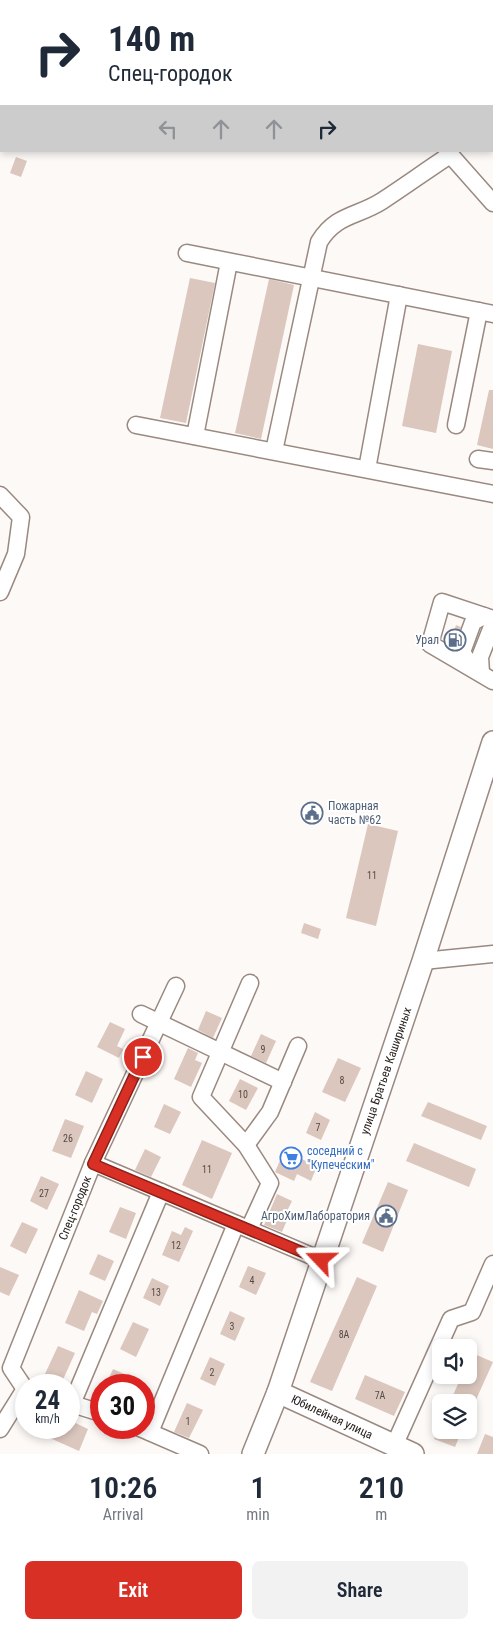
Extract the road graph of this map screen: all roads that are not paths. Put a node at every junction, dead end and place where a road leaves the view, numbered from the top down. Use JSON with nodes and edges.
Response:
{"nodes":[{"id":1,"x":448,"y":153,"type":"edge"},
{"id":2,"x":493,"y":203,"type":"edge"},
{"id":3,"x":187,"y":253,"type":"dead end"},
{"id":4,"x":229,"y":262,"type":"junction"},
{"id":5,"x":310,"y":278,"type":"junction"},
{"id":6,"x":399,"y":295,"type":"junction"},
{"id":7,"x":486,"y":312,"type":"edge"},
{"id":8,"x":136,"y":425,"type":"dead end"},
{"id":9,"x":456,"y":425,"type":"dead end"},
{"id":10,"x":195,"y":436,"type":"junction"},
{"id":11,"x":274,"y":451,"type":"junction"},
{"id":12,"x":367,"y":469,"type":"junction"},
{"id":13,"x":493,"y":494,"type":"edge"},
{"id":14,"x":0,"y":495,"type":"edge"},
{"id":15,"x":0,"y":592,"type":"edge"},
{"id":16,"x":490,"y":620,"type":"edge"},
{"id":17,"x":482,"y":673,"type":"edge"},
{"id":18,"x":493,"y":742,"type":"edge"},
{"id":19,"x":493,"y":954,"type":"edge"},
{"id":20,"x":423,"y":961,"type":"junction"},
{"id":21,"x":250,"y":983,"type":"dead end"},
{"id":22,"x":176,"y":986,"type":"dead end"},
{"id":23,"x":141,"y":1014,"type":"dead end"},
{"id":24,"x":160,"y":1021,"type":"junction"},
{"id":25,"x":298,"y":1046,"type":"dead end"},
{"id":26,"x":221,"y":1052,"type":"junction"},
{"id":27,"x":283,"y":1082,"type":"junction"},
{"id":28,"x":246,"y":1145,"type":"junction"},
{"id":29,"x":93,"y":1164,"type":"junction"},
{"id":30,"x":161,"y":1192,"type":"junction"},
{"id":31,"x":243,"y":1227,"type":"junction"},
{"id":32,"x":321,"y":1260,"type":"junction"},
{"id":33,"x":493,"y":1264,"type":"edge"},
{"id":34,"x":15,"y":1374,"type":"edge"},
{"id":35,"x":80,"y":1380,"type":"edge"},
{"id":36,"x":278,"y":1392,"type":"junction"},
{"id":37,"x":15,"y":1406,"type":"edge"},
{"id":38,"x":155,"y":1409,"type":"edge"},
{"id":39,"x":0,"y":1429,"type":"edge"},
{"id":40,"x":155,"y":1434,"type":"edge"},
{"id":41,"x":404,"y":1450,"type":"edge"},
{"id":42,"x":200,"y":1454,"type":"edge"},
{"id":43,"x":253,"y":1454,"type":"edge"}],
"edges":[{"from":1,"to":2,"type":"street"},
{"from":1,"to":5,"type":"street"},
{"from":3,"to":4,"type":"street"},
{"from":4,"to":5,"type":"street"},
{"from":4,"to":10,"type":"street"},
{"from":5,"to":6,"type":"street"},
{"from":5,"to":11,"type":"street"},
{"from":6,"to":7,"type":"street"},
{"from":6,"to":12,"type":"street"},
{"from":7,"to":9,"type":"street"},
{"from":8,"to":10,"type":"street"},
{"from":10,"to":11,"type":"street"},
{"from":11,"to":12,"type":"street"},
{"from":12,"to":13,"type":"street"},
{"from":14,"to":15,"type":"street"},
{"from":16,"to":17,"type":"street"},
{"from":16,"to":17,"type":"street"},
{"from":18,"to":20,"type":"main road","name":"улица Братьев Кашириных"},
{"from":19,"to":20,"type":"street"},
{"from":20,"to":32,"type":"main road","name":"улица Братьев Кашириных"},
{"from":21,"to":26,"type":"street"},
{"from":22,"to":24,"type":"street","name":"Спец-городок"},
{"from":23,"to":24,"type":"street"},
{"from":24,"to":26,"type":"street"},
{"from":24,"to":29,"type":"street","name":"Спец-городок"},
{"from":25,"to":27,"type":"street"},
{"from":26,"to":27,"type":"street"},
{"from":26,"to":28,"type":"street"},
{"from":27,"to":28,"type":"street"},
{"from":28,"to":31,"type":"street"},
{"from":29,"to":30,"type":"street"},
{"from":29,"to":34,"type":"street","name":"Спец-городок"},
{"from":30,"to":31,"type":"street"},
{"from":30,"to":35,"type":"street"},
{"from":31,"to":32,"type":"street"},
{"from":31,"to":38,"type":"street"},
{"from":32,"to":36,"type":"main road","name":"улица Братьев Кашириных"},
{"from":33,"to":41,"type":"street"},
{"from":36,"to":41,"type":"main road","name":"Юбилейная улица"},
{"from":36,"to":43,"type":"main road","name":"улица Братьев Кашириных"},
{"from":37,"to":39,"type":"street","name":"Спец-городок"},
{"from":40,"to":42,"type":"street"}]}
